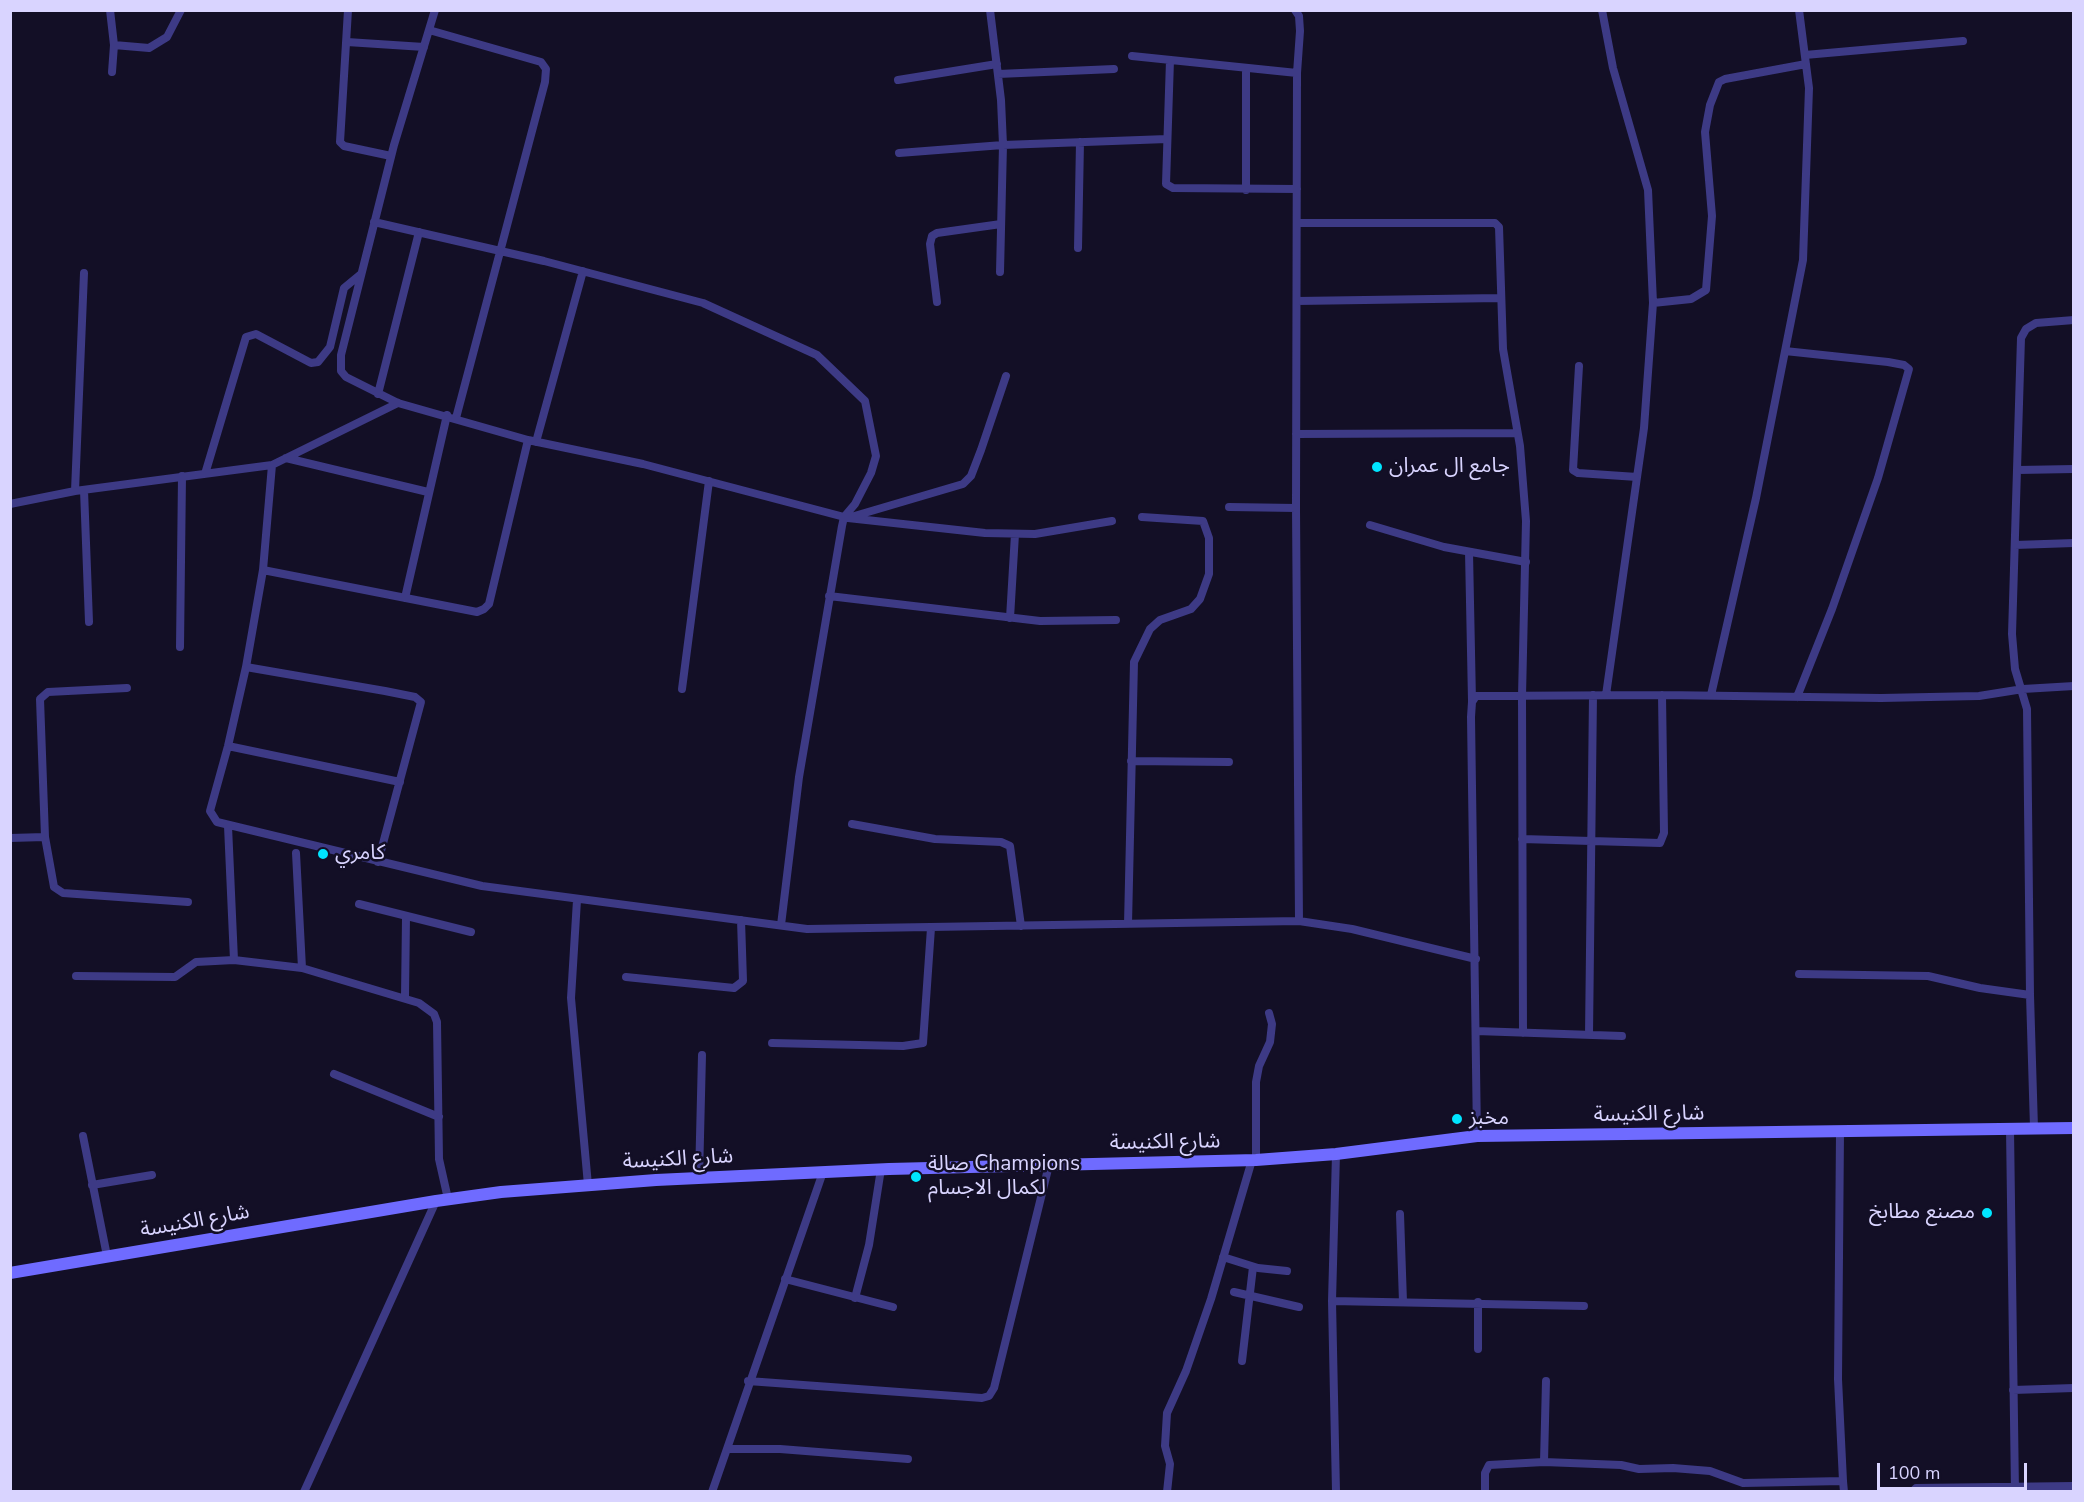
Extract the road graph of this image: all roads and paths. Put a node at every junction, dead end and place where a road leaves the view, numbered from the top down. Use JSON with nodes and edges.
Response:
{"nodes":[{"id":1,"x":110,"y":10,"type":"edge"},
{"id":2,"x":181,"y":10,"type":"edge"},
{"id":3,"x":348,"y":10,"type":"edge"},
{"id":4,"x":435,"y":10,"type":"edge"},
{"id":5,"x":990,"y":10,"type":"edge"},
{"id":6,"x":1295,"y":10,"type":"edge"},
{"id":7,"x":1602,"y":10,"type":"edge"},
{"id":8,"x":1799,"y":10,"type":"edge"},
{"id":9,"x":429,"y":30,"type":"junction"},
{"id":10,"x":1963,"y":40,"type":"dead end"},
{"id":11,"x":346,"y":42,"type":"junction"},
{"id":12,"x":114,"y":45,"type":"junction"},
{"id":13,"x":424,"y":47,"type":"junction"},
{"id":14,"x":1132,"y":56,"type":"dead end"},
{"id":15,"x":1805,"y":59,"type":"junction"},
{"id":16,"x":1170,"y":60,"type":"junction"},
{"id":17,"x":997,"y":64,"type":"junction"},
{"id":18,"x":1246,"y":68,"type":"junction"},
{"id":19,"x":1113,"y":69,"type":"dead end"},
{"id":20,"x":112,"y":72,"type":"dead end"},
{"id":21,"x":1298,"y":73,"type":"junction"},
{"id":22,"x":998,"y":74,"type":"junction"},
{"id":23,"x":898,"y":80,"type":"dead end"},
{"id":24,"x":1167,"y":139,"type":"junction"},
{"id":25,"x":1080,"y":142,"type":"junction"},
{"id":26,"x":1003,"y":145,"type":"junction"},
{"id":27,"x":899,"y":153,"type":"dead end"},
{"id":28,"x":391,"y":156,"type":"junction"},
{"id":29,"x":1297,"y":189,"type":"junction"},
{"id":30,"x":1246,"y":190,"type":"junction"},
{"id":31,"x":374,"y":222,"type":"junction"},
{"id":32,"x":1297,"y":223,"type":"junction"},
{"id":33,"x":1001,"y":224,"type":"junction"},
{"id":34,"x":419,"y":232,"type":"junction"},
{"id":35,"x":1078,"y":248,"type":"dead end"},
{"id":36,"x":501,"y":251,"type":"junction"},
{"id":37,"x":583,"y":271,"type":"junction"},
{"id":38,"x":999,"y":272,"type":"dead end"},
{"id":39,"x":84,"y":273,"type":"dead end"},
{"id":40,"x":361,"y":274,"type":"junction"},
{"id":41,"x":1500,"y":298,"type":"junction"},
{"id":42,"x":1297,"y":301,"type":"junction"},
{"id":43,"x":937,"y":302,"type":"dead end"},
{"id":44,"x":1653,"y":303,"type":"junction"},
{"id":45,"x":2073,"y":320,"type":"edge"},
{"id":46,"x":1785,"y":351,"type":"junction"},
{"id":47,"x":1579,"y":366,"type":"dead end"},
{"id":48,"x":1006,"y":376,"type":"dead end"},
{"id":49,"x":378,"y":394,"type":"junction"},
{"id":50,"x":398,"y":403,"type":"junction"},
{"id":51,"x":451,"y":417,"type":"junction"},
{"id":52,"x":1517,"y":433,"type":"junction"},
{"id":53,"x":1296,"y":434,"type":"junction"},
{"id":54,"x":532,"y":441,"type":"junction"},
{"id":55,"x":286,"y":458,"type":"junction"},
{"id":56,"x":272,"y":465,"type":"junction"},
{"id":57,"x":2073,"y":469,"type":"edge"},
{"id":58,"x":2018,"y":470,"type":"junction"},
{"id":59,"x":205,"y":474,"type":"junction"},
{"id":60,"x":182,"y":477,"type":"junction"},
{"id":61,"x":1637,"y":477,"type":"junction"},
{"id":62,"x":709,"y":480,"type":"junction"},
{"id":63,"x":79,"y":491,"type":"junction"},
{"id":64,"x":428,"y":492,"type":"junction"},
{"id":65,"x":10,"y":504,"type":"edge"},
{"id":66,"x":1229,"y":507,"type":"dead end"},
{"id":67,"x":1296,"y":508,"type":"junction"},
{"id":68,"x":846,"y":517,"type":"junction"},
{"id":69,"x":1142,"y":517,"type":"dead end"},
{"id":70,"x":1112,"y":521,"type":"dead end"},
{"id":71,"x":1370,"y":525,"type":"dead end"},
{"id":72,"x":1015,"y":534,"type":"junction"},
{"id":73,"x":2073,"y":543,"type":"edge"},
{"id":74,"x":2015,"y":545,"type":"junction"},
{"id":75,"x":1469,"y":552,"type":"junction"},
{"id":76,"x":1526,"y":562,"type":"junction"},
{"id":77,"x":262,"y":570,"type":"junction"},
{"id":78,"x":829,"y":596,"type":"junction"},
{"id":79,"x":405,"y":598,"type":"junction"},
{"id":80,"x":1010,"y":618,"type":"junction"},
{"id":81,"x":1116,"y":620,"type":"dead end"},
{"id":82,"x":90,"y":622,"type":"dead end"},
{"id":83,"x":180,"y":647,"type":"dead end"},
{"id":84,"x":246,"y":667,"type":"junction"},
{"id":85,"x":2073,"y":687,"type":"edge"},
{"id":86,"x":127,"y":688,"type":"dead end"},
{"id":87,"x":682,"y":689,"type":"dead end"},
{"id":88,"x":2023,"y":689,"type":"junction"},
{"id":89,"x":1593,"y":695,"type":"junction"},
{"id":90,"x":1606,"y":695,"type":"junction"},
{"id":91,"x":1662,"y":695,"type":"junction"},
{"id":92,"x":1711,"y":695,"type":"junction"},
{"id":93,"x":1522,"y":696,"type":"junction"},
{"id":94,"x":1797,"y":697,"type":"junction"},
{"id":95,"x":1472,"y":702,"type":"junction"},
{"id":96,"x":228,"y":746,"type":"junction"},
{"id":97,"x":1131,"y":761,"type":"junction"},
{"id":98,"x":1229,"y":762,"type":"dead end"},
{"id":99,"x":400,"y":782,"type":"junction"},
{"id":100,"x":852,"y":824,"type":"dead end"},
{"id":101,"x":228,"y":826,"type":"junction"},
{"id":102,"x":45,"y":837,"type":"junction"},
{"id":103,"x":10,"y":838,"type":"edge"},
{"id":104,"x":1522,"y":839,"type":"junction"},
{"id":105,"x":1591,"y":842,"type":"junction"},
{"id":106,"x":296,"y":853,"type":"dead end"},
{"id":107,"x":378,"y":862,"type":"junction"},
{"id":108,"x":577,"y":900,"type":"junction"},
{"id":109,"x":188,"y":902,"type":"dead end"},
{"id":110,"x":359,"y":904,"type":"dead end"},
{"id":111,"x":406,"y":917,"type":"junction"},
{"id":112,"x":741,"y":920,"type":"junction"},
{"id":113,"x":1299,"y":921,"type":"junction"},
{"id":114,"x":1128,"y":924,"type":"junction"},
{"id":115,"x":781,"y":926,"type":"junction"},
{"id":116,"x":1021,"y":926,"type":"junction"},
{"id":117,"x":931,"y":928,"type":"junction"},
{"id":118,"x":471,"y":932,"type":"dead end"},
{"id":119,"x":1476,"y":958,"type":"junction"},
{"id":120,"x":234,"y":960,"type":"junction"},
{"id":121,"x":302,"y":968,"type":"junction"},
{"id":122,"x":1799,"y":974,"type":"dead end"},
{"id":123,"x":76,"y":976,"type":"dead end"},
{"id":124,"x":626,"y":976,"type":"dead end"},
{"id":125,"x":2030,"y":995,"type":"junction"},
{"id":126,"x":405,"y":997,"type":"junction"},
{"id":127,"x":1269,"y":1013,"type":"dead end"},
{"id":128,"x":1476,"y":1031,"type":"junction"},
{"id":129,"x":1523,"y":1033,"type":"junction"},
{"id":130,"x":1589,"y":1035,"type":"junction"},
{"id":131,"x":1622,"y":1036,"type":"dead end"},
{"id":132,"x":772,"y":1042,"type":"dead end"},
{"id":133,"x":702,"y":1055,"type":"dead end"},
{"id":134,"x":334,"y":1074,"type":"dead end"},
{"id":135,"x":439,"y":1117,"type":"junction"},
{"id":136,"x":2034,"y":1128,"type":"junction"},
{"id":137,"x":2073,"y":1128,"type":"edge"},
{"id":138,"x":2010,"y":1129,"type":"junction"},
{"id":139,"x":1840,"y":1132,"type":"junction"},
{"id":140,"x":82,"y":1136,"type":"dead end"},
{"id":141,"x":1477,"y":1136,"type":"junction"},
{"id":142,"x":1336,"y":1154,"type":"junction"},
{"id":143,"x":1254,"y":1160,"type":"junction"},
{"id":144,"x":1049,"y":1165,"type":"junction"},
{"id":145,"x":881,"y":1169,"type":"junction"},
{"id":146,"x":823,"y":1172,"type":"junction"},
{"id":147,"x":152,"y":1175,"type":"dead end"},
{"id":148,"x":699,"y":1178,"type":"junction"},
{"id":149,"x":92,"y":1185,"type":"junction"},
{"id":150,"x":588,"y":1185,"type":"junction"},
{"id":151,"x":442,"y":1200,"type":"junction"},
{"id":152,"x":1400,"y":1214,"type":"dead end"},
{"id":153,"x":107,"y":1256,"type":"junction"},
{"id":154,"x":1223,"y":1257,"type":"junction"},
{"id":155,"x":1253,"y":1267,"type":"junction"},
{"id":156,"x":1287,"y":1271,"type":"dead end"},
{"id":157,"x":10,"y":1272,"type":"edge"},
{"id":158,"x":785,"y":1279,"type":"junction"},
{"id":159,"x":1234,"y":1292,"type":"dead end"},
{"id":160,"x":1250,"y":1296,"type":"junction"},
{"id":161,"x":855,"y":1298,"type":"junction"},
{"id":162,"x":1332,"y":1301,"type":"junction"},
{"id":163,"x":1402,"y":1302,"type":"junction"},
{"id":164,"x":1478,"y":1302,"type":"junction"},
{"id":165,"x":1584,"y":1306,"type":"dead end"},
{"id":166,"x":893,"y":1307,"type":"dead end"},
{"id":167,"x":1299,"y":1307,"type":"dead end"},
{"id":168,"x":1478,"y":1349,"type":"dead end"},
{"id":169,"x":1242,"y":1361,"type":"dead end"},
{"id":170,"x":748,"y":1381,"type":"junction"},
{"id":171,"x":1546,"y":1381,"type":"dead end"},
{"id":172,"x":2073,"y":1389,"type":"edge"},
{"id":173,"x":2013,"y":1390,"type":"junction"},
{"id":174,"x":727,"y":1449,"type":"junction"},
{"id":175,"x":908,"y":1460,"type":"dead end"},
{"id":176,"x":1544,"y":1462,"type":"junction"},
{"id":177,"x":1843,"y":1481,"type":"junction"},
{"id":178,"x":2073,"y":1486,"type":"edge"},
{"id":179,"x":1743,"y":1487,"type":"edge"},
{"id":180,"x":2015,"y":1489,"type":"edge"},
{"id":181,"x":304,"y":1491,"type":"edge"},
{"id":182,"x":712,"y":1491,"type":"edge"},
{"id":183,"x":1167,"y":1491,"type":"edge"},
{"id":184,"x":1336,"y":1491,"type":"edge"},
{"id":185,"x":1485,"y":1491,"type":"edge"},
{"id":186,"x":1844,"y":1491,"type":"edge"},
{"id":187,"x":1912,"y":1491,"type":"edge"}],
"edges":[{"from":1,"to":12,"type":"street"},
{"from":2,"to":12,"type":"street"},
{"from":3,"to":11,"type":"street"},
{"from":4,"to":9,"type":"street"},
{"from":5,"to":17,"type":"street"},
{"from":6,"to":21,"type":"street"},
{"from":7,"to":44,"type":"street"},
{"from":8,"to":15,"type":"street"},
{"from":9,"to":13,"type":"street"},
{"from":9,"to":36,"type":"street"},
{"from":10,"to":15,"type":"street"},
{"from":11,"to":13,"type":"street"},
{"from":11,"to":28,"type":"street"},
{"from":12,"to":20,"type":"street"},
{"from":13,"to":28,"type":"street"},
{"from":14,"to":16,"type":"street"},
{"from":15,"to":44,"type":"street"},
{"from":15,"to":46,"type":"street"},
{"from":16,"to":18,"type":"street"},
{"from":16,"to":24,"type":"street"},
{"from":17,"to":22,"type":"street"},
{"from":17,"to":23,"type":"street"},
{"from":18,"to":21,"type":"street"},
{"from":18,"to":30,"type":"street"},
{"from":19,"to":22,"type":"street"},
{"from":21,"to":29,"type":"street"},
{"from":22,"to":26,"type":"street"},
{"from":24,"to":25,"type":"street"},
{"from":24,"to":30,"type":"street"},
{"from":25,"to":26,"type":"street"},
{"from":25,"to":35,"type":"street"},
{"from":26,"to":27,"type":"street"},
{"from":26,"to":33,"type":"street"},
{"from":28,"to":31,"type":"street"},
{"from":29,"to":30,"type":"street"},
{"from":29,"to":32,"type":"street"},
{"from":31,"to":34,"type":"street"},
{"from":31,"to":40,"type":"street"},
{"from":32,"to":41,"type":"street"},
{"from":32,"to":42,"type":"street"},
{"from":33,"to":38,"type":"street"},
{"from":33,"to":43,"type":"street"},
{"from":34,"to":36,"type":"street"},
{"from":34,"to":49,"type":"street"},
{"from":36,"to":37,"type":"street"},
{"from":36,"to":51,"type":"street"},
{"from":37,"to":54,"type":"street"},
{"from":37,"to":68,"type":"street"},
{"from":39,"to":63,"type":"street"},
{"from":40,"to":49,"type":"street"},
{"from":40,"to":59,"type":"street"},
{"from":41,"to":42,"type":"street"},
{"from":41,"to":52,"type":"street"},
{"from":42,"to":53,"type":"street"},
{"from":44,"to":61,"type":"street"},
{"from":45,"to":58,"type":"street"},
{"from":46,"to":92,"type":"street"},
{"from":46,"to":94,"type":"street"},
{"from":47,"to":61,"type":"street"},
{"from":48,"to":68,"type":"street"},
{"from":49,"to":50,"type":"street"},
{"from":50,"to":51,"type":"street"},
{"from":50,"to":55,"type":"street"},
{"from":51,"to":54,"type":"street"},
{"from":51,"to":64,"type":"street"},
{"from":52,"to":53,"type":"street"},
{"from":52,"to":76,"type":"street"},
{"from":53,"to":67,"type":"street"},
{"from":54,"to":62,"type":"street"},
{"from":54,"to":79,"type":"street"},
{"from":55,"to":56,"type":"street"},
{"from":55,"to":64,"type":"street"},
{"from":56,"to":59,"type":"street"},
{"from":56,"to":77,"type":"street"},
{"from":57,"to":58,"type":"street"},
{"from":58,"to":74,"type":"street"},
{"from":59,"to":60,"type":"street"},
{"from":60,"to":63,"type":"street"},
{"from":60,"to":83,"type":"street"},
{"from":61,"to":90,"type":"street"},
{"from":62,"to":68,"type":"street"},
{"from":62,"to":87,"type":"street"},
{"from":63,"to":65,"type":"street"},
{"from":63,"to":82,"type":"street"},
{"from":64,"to":79,"type":"street"},
{"from":66,"to":67,"type":"street"},
{"from":67,"to":113,"type":"street"},
{"from":68,"to":72,"type":"street"},
{"from":68,"to":78,"type":"street"},
{"from":69,"to":97,"type":"street"},
{"from":70,"to":72,"type":"street"},
{"from":71,"to":75,"type":"street"},
{"from":72,"to":80,"type":"street"},
{"from":73,"to":74,"type":"street"},
{"from":74,"to":88,"type":"street"},
{"from":75,"to":76,"type":"street"},
{"from":75,"to":95,"type":"street"},
{"from":76,"to":93,"type":"street"},
{"from":77,"to":79,"type":"street"},
{"from":77,"to":84,"type":"street"},
{"from":78,"to":80,"type":"street"},
{"from":78,"to":115,"type":"street"},
{"from":80,"to":81,"type":"street"},
{"from":84,"to":96,"type":"street"},
{"from":84,"to":99,"type":"street"},
{"from":85,"to":88,"type":"street"},
{"from":86,"to":102,"type":"street"},
{"from":88,"to":94,"type":"street"},
{"from":88,"to":125,"type":"street"},
{"from":89,"to":90,"type":"street"},
{"from":89,"to":93,"type":"street"},
{"from":89,"to":105,"type":"street"},
{"from":90,"to":91,"type":"street"},
{"from":91,"to":92,"type":"street"},
{"from":91,"to":105,"type":"street"},
{"from":92,"to":94,"type":"street"},
{"from":93,"to":95,"type":"street"},
{"from":93,"to":104,"type":"street"},
{"from":95,"to":119,"type":"street"},
{"from":96,"to":99,"type":"street"},
{"from":96,"to":101,"type":"street"},
{"from":97,"to":98,"type":"street"},
{"from":97,"to":114,"type":"street"},
{"from":99,"to":107,"type":"street"},
{"from":100,"to":116,"type":"street"},
{"from":101,"to":107,"type":"street"},
{"from":101,"to":120,"type":"street"},
{"from":102,"to":103,"type":"street"},
{"from":102,"to":109,"type":"street"},
{"from":104,"to":105,"type":"street"},
{"from":104,"to":129,"type":"street"},
{"from":105,"to":130,"type":"street"},
{"from":106,"to":121,"type":"street"},
{"from":107,"to":108,"type":"street"},
{"from":108,"to":112,"type":"street"},
{"from":108,"to":150,"type":"street"},
{"from":110,"to":111,"type":"street"},
{"from":111,"to":118,"type":"street"},
{"from":111,"to":126,"type":"street"},
{"from":112,"to":115,"type":"street"},
{"from":112,"to":124,"type":"street"},
{"from":113,"to":114,"type":"street"},
{"from":113,"to":119,"type":"street"},
{"from":114,"to":116,"type":"street"},
{"from":115,"to":117,"type":"street"},
{"from":116,"to":117,"type":"street"},
{"from":117,"to":132,"type":"street"},
{"from":119,"to":128,"type":"street"},
{"from":120,"to":121,"type":"street"},
{"from":120,"to":123,"type":"street"},
{"from":121,"to":126,"type":"street"},
{"from":122,"to":125,"type":"street"},
{"from":125,"to":136,"type":"street"},
{"from":126,"to":135,"type":"street"},
{"from":127,"to":143,"type":"street"},
{"from":128,"to":129,"type":"street"},
{"from":128,"to":141,"type":"street"},
{"from":129,"to":130,"type":"street"},
{"from":130,"to":131,"type":"street"},
{"from":133,"to":148,"type":"street"},
{"from":134,"to":135,"type":"street"},
{"from":135,"to":151,"type":"street"},
{"from":136,"to":137,"type":"main road","name":"شارع الكنيسة"},
{"from":136,"to":138,"type":"main road","name":"شارع الكنيسة"},
{"from":138,"to":139,"type":"main road","name":"شارع الكنيسة"},
{"from":138,"to":173,"type":"street"},
{"from":139,"to":141,"type":"main road","name":"شارع الكنيسة"},
{"from":139,"to":177,"type":"street"},
{"from":140,"to":149,"type":"street"},
{"from":141,"to":142,"type":"main road","name":"شارع الكنيسة"},
{"from":142,"to":143,"type":"main road","name":"شارع الكنيسة"},
{"from":142,"to":162,"type":"street"},
{"from":143,"to":144,"type":"main road","name":"شارع الكنيسة"},
{"from":143,"to":154,"type":"street"},
{"from":144,"to":145,"type":"main road","name":"شارع الكنيسة"},
{"from":144,"to":170,"type":"street"},
{"from":145,"to":146,"type":"main road","name":"شارع الكنيسة"},
{"from":145,"to":161,"type":"street"},
{"from":146,"to":148,"type":"main road","name":"شارع الكنيسة"},
{"from":146,"to":158,"type":"street"},
{"from":147,"to":149,"type":"street"},
{"from":148,"to":150,"type":"main road","name":"شارع الكنيسة"},
{"from":149,"to":153,"type":"street"},
{"from":150,"to":151,"type":"main road","name":"شارع الكنيسة"},
{"from":151,"to":153,"type":"main road","name":"شارع الكنيسة"},
{"from":151,"to":181,"type":"street"},
{"from":152,"to":163,"type":"street"},
{"from":153,"to":157,"type":"main road","name":"شارع الكنيسة"},
{"from":154,"to":155,"type":"street"},
{"from":154,"to":183,"type":"street"},
{"from":155,"to":156,"type":"street"},
{"from":155,"to":160,"type":"street"},
{"from":158,"to":161,"type":"street"},
{"from":158,"to":170,"type":"street"},
{"from":159,"to":160,"type":"street"},
{"from":160,"to":167,"type":"street"},
{"from":160,"to":169,"type":"street"},
{"from":161,"to":166,"type":"street"},
{"from":162,"to":163,"type":"street"},
{"from":162,"to":184,"type":"street"},
{"from":163,"to":164,"type":"street"},
{"from":164,"to":165,"type":"street"},
{"from":164,"to":168,"type":"street"},
{"from":170,"to":174,"type":"street"},
{"from":171,"to":176,"type":"street"},
{"from":172,"to":173,"type":"street"},
{"from":173,"to":180,"type":"street"},
{"from":174,"to":175,"type":"street"},
{"from":174,"to":182,"type":"street"},
{"from":176,"to":179,"type":"street"},
{"from":176,"to":185,"type":"street"},
{"from":177,"to":179,"type":"street"},
{"from":177,"to":186,"type":"street"},
{"from":178,"to":180,"type":"street"},
{"from":180,"to":187,"type":"street"}]}
